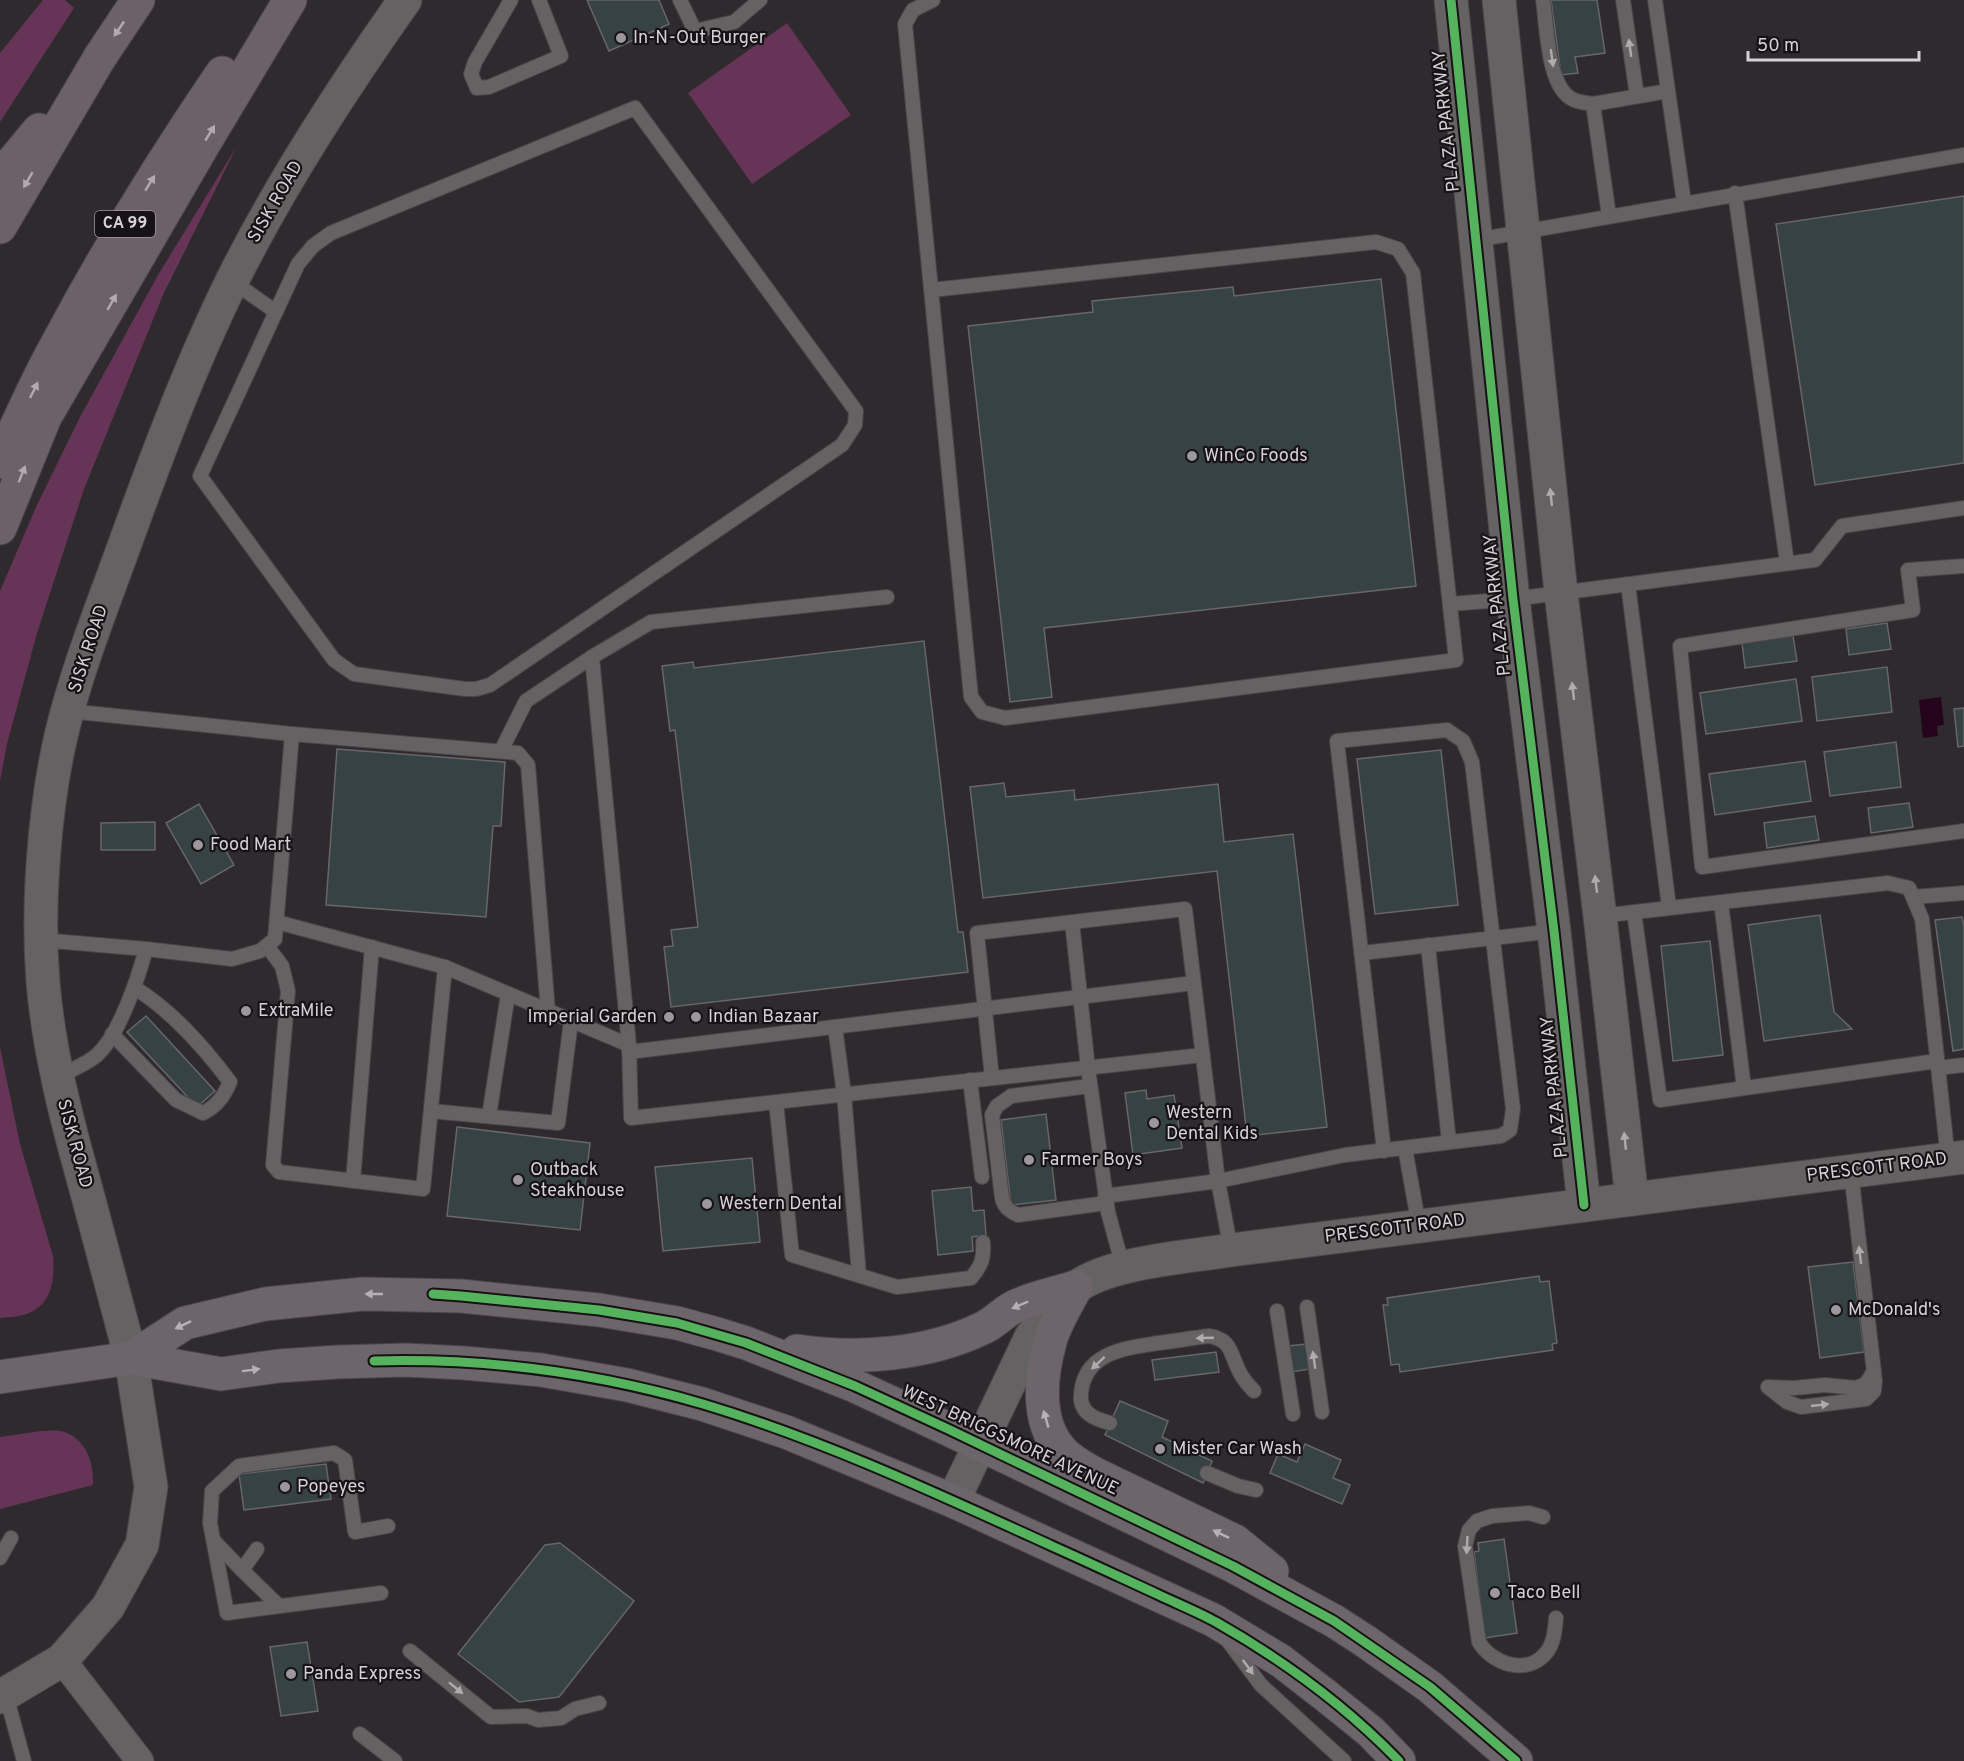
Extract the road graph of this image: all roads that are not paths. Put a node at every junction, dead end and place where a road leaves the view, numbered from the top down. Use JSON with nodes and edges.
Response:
{"nodes":[{"id":1,"x":138,"y":0,"type":"edge"},
{"id":2,"x":272,"y":0,"type":"edge"},
{"id":3,"x":290,"y":0,"type":"edge"},
{"id":4,"x":405,"y":0,"type":"edge"},
{"id":5,"x":511,"y":0,"type":"edge"},
{"id":6,"x":539,"y":0,"type":"edge"},
{"id":7,"x":680,"y":0,"type":"edge"},
{"id":8,"x":760,"y":0,"type":"edge"},
{"id":9,"x":933,"y":0,"type":"edge"},
{"id":10,"x":1451,"y":0,"type":"edge"},
{"id":11,"x":1499,"y":0,"type":"edge"},
{"id":12,"x":1543,"y":0,"type":"edge"},
{"id":13,"x":1623,"y":0,"type":"edge"},
{"id":14,"x":1655,"y":0,"type":"edge"},
{"id":15,"x":100,"y":57,"type":"junction"},
{"id":16,"x":1668,"y":91,"type":"junction"},
{"id":17,"x":1637,"y":96,"type":"junction"},
{"id":18,"x":1593,"y":104,"type":"junction"},
{"id":19,"x":1964,"y":155,"type":"edge"},
{"id":20,"x":0,"y":177,"type":"edge"},
{"id":21,"x":1735,"y":193,"type":"junction"},
{"id":22,"x":1684,"y":202,"type":"junction"},
{"id":23,"x":1609,"y":216,"type":"junction"},
{"id":24,"x":0,"y":227,"type":"edge"},
{"id":25,"x":1523,"y":231,"type":"junction"},
{"id":26,"x":1476,"y":240,"type":"junction"},
{"id":27,"x":232,"y":281,"type":"junction"},
{"id":28,"x":931,"y":291,"type":"junction"},
{"id":29,"x":276,"y":312,"type":"junction"},
{"id":30,"x":0,"y":462,"type":"edge"},
{"id":31,"x":1964,"y":508,"type":"edge"},
{"id":32,"x":0,"y":528,"type":"edge"},
{"id":33,"x":1787,"y":563,"type":"junction"},
{"id":34,"x":1964,"y":566,"type":"edge"},
{"id":35,"x":1628,"y":584,"type":"junction"},
{"id":36,"x":1561,"y":593,"type":"junction"},
{"id":37,"x":887,"y":597,"type":"dead end"},
{"id":38,"x":1513,"y":599,"type":"junction"},
{"id":39,"x":1450,"y":604,"type":"junction"},
{"id":40,"x":592,"y":657,"type":"junction"},
{"id":41,"x":68,"y":711,"type":"junction"},
{"id":42,"x":292,"y":734,"type":"junction"},
{"id":43,"x":501,"y":751,"type":"junction"},
{"id":44,"x":1964,"y":831,"type":"edge"},
{"id":45,"x":1964,"y":892,"type":"edge"},
{"id":46,"x":1913,"y":897,"type":"junction"},
{"id":47,"x":1721,"y":902,"type":"junction"},
{"id":48,"x":1670,"y":907,"type":"junction"},
{"id":49,"x":1634,"y":912,"type":"junction"},
{"id":50,"x":1600,"y":916,"type":"junction"},
{"id":51,"x":277,"y":922,"type":"junction"},
{"id":52,"x":1071,"y":922,"type":"junction"},
{"id":53,"x":1554,"y":931,"type":"junction"},
{"id":54,"x":1493,"y":937,"type":"junction"},
{"id":55,"x":42,"y":940,"type":"junction"},
{"id":56,"x":1428,"y":945,"type":"junction"},
{"id":57,"x":267,"y":946,"type":"junction"},
{"id":58,"x":372,"y":947,"type":"junction"},
{"id":59,"x":146,"y":949,"type":"junction"},
{"id":60,"x":1362,"y":953,"type":"junction"},
{"id":61,"x":445,"y":967,"type":"junction"},
{"id":62,"x":1194,"y":983,"type":"junction"},
{"id":63,"x":135,"y":988,"type":"junction"},
{"id":64,"x":508,"y":994,"type":"junction"},
{"id":65,"x":1080,"y":997,"type":"junction"},
{"id":66,"x":984,"y":1009,"type":"junction"},
{"id":67,"x":548,"y":1011,"type":"junction"},
{"id":68,"x":571,"y":1021,"type":"junction"},
{"id":69,"x":835,"y":1027,"type":"junction"},
{"id":70,"x":112,"y":1034,"type":"junction"},
{"id":71,"x":629,"y":1048,"type":"junction"},
{"id":72,"x":1203,"y":1055,"type":"junction"},
{"id":73,"x":1938,"y":1065,"type":"junction"},
{"id":74,"x":1964,"y":1065,"type":"edge"},
{"id":75,"x":1088,"y":1068,"type":"junction"},
{"id":76,"x":57,"y":1077,"type":"junction"},
{"id":77,"x":992,"y":1078,"type":"junction"},
{"id":78,"x":970,"y":1080,"type":"junction"},
{"id":79,"x":1090,"y":1086,"type":"junction"},
{"id":80,"x":1744,"y":1088,"type":"junction"},
{"id":81,"x":844,"y":1094,"type":"junction"},
{"id":82,"x":776,"y":1102,"type":"junction"},
{"id":83,"x":431,"y":1111,"type":"junction"},
{"id":84,"x":489,"y":1116,"type":"junction"},
{"id":85,"x":1449,"y":1142,"type":"junction"},
{"id":86,"x":1405,"y":1148,"type":"junction"},
{"id":87,"x":1384,"y":1151,"type":"junction"},
{"id":88,"x":1956,"y":1158,"type":"edge"},
{"id":89,"x":1851,"y":1171,"type":"junction"},
{"id":90,"x":982,"y":1177,"type":"dead end"},
{"id":91,"x":353,"y":1181,"type":"junction"},
{"id":92,"x":1218,"y":1181,"type":"junction"},
{"id":93,"x":1632,"y":1199,"type":"junction"},
{"id":94,"x":1106,"y":1200,"type":"junction"},
{"id":95,"x":1584,"y":1205,"type":"junction"},
{"id":96,"x":1419,"y":1226,"type":"junction"},
{"id":97,"x":983,"y":1242,"type":"dead end"},
{"id":98,"x":1231,"y":1250,"type":"junction"},
{"id":99,"x":1124,"y":1267,"type":"junction"},
{"id":100,"x":859,"y":1275,"type":"junction"},
{"id":101,"x":1076,"y":1287,"type":"junction"},
{"id":102,"x":1307,"y":1307,"type":"dead end"},
{"id":103,"x":1277,"y":1311,"type":"dead end"},
{"id":104,"x":746,"y":1343,"type":"junction"},
{"id":105,"x":131,"y":1358,"type":"junction"},
{"id":106,"x":1874,"y":1371,"type":"junction"},
{"id":107,"x":0,"y":1377,"type":"edge"},
{"id":108,"x":1254,"y":1391,"type":"dead end"},
{"id":109,"x":1322,"y":1412,"type":"dead end"},
{"id":110,"x":1293,"y":1414,"type":"dead end"},
{"id":111,"x":1110,"y":1423,"type":"dead end"},
{"id":112,"x":979,"y":1444,"type":"junction"},
{"id":113,"x":1207,"y":1473,"type":"dead end"},
{"id":114,"x":1256,"y":1490,"type":"dead end"},
{"id":115,"x":953,"y":1501,"type":"junction"},
{"id":116,"x":1542,"y":1517,"type":"dead end"},
{"id":117,"x":388,"y":1526,"type":"dead end"},
{"id":118,"x":0,"y":1540,"type":"edge"},
{"id":119,"x":214,"y":1540,"type":"junction"},
{"id":120,"x":257,"y":1549,"type":"dead end"},
{"id":121,"x":0,"y":1558,"type":"edge"},
{"id":122,"x":242,"y":1570,"type":"junction"},
{"id":123,"x":381,"y":1593,"type":"dead end"},
{"id":124,"x":279,"y":1606,"type":"junction"},
{"id":125,"x":1556,"y":1617,"type":"dead end"},
{"id":126,"x":1213,"y":1620,"type":"junction"},
{"id":127,"x":1334,"y":1621,"type":"junction"},
{"id":128,"x":410,"y":1651,"type":"dead end"},
{"id":129,"x":62,"y":1660,"type":"junction"},
{"id":130,"x":3,"y":1696,"type":"edge"},
{"id":131,"x":599,"y":1703,"type":"dead end"},
{"id":132,"x":558,"y":1704,"type":"dead end"},
{"id":133,"x":575,"y":1709,"type":"junction"},
{"id":134,"x":360,"y":1734,"type":"dead end"},
{"id":135,"x":24,"y":1761,"type":"edge"},
{"id":136,"x":140,"y":1761,"type":"edge"},
{"id":137,"x":395,"y":1761,"type":"edge"},
{"id":138,"x":1344,"y":1761,"type":"edge"},
{"id":139,"x":1398,"y":1761,"type":"edge"},
{"id":140,"x":1516,"y":1761,"type":"edge"}],
"edges":[{"from":1,"to":15,"type":"highway","one_way":true},
{"from":30,"to":2,"type":"highway","number":"CA 99","one_way":true},
{"from":32,"to":3,"type":"highway","one_way":true},
{"from":4,"to":27,"type":"street","name":"SISK ROAD"},
{"from":5,"to":6,"type":"lane"},
{"from":7,"to":8,"type":"lane"},
{"from":9,"to":28,"type":"lane"},
{"from":10,"to":26,"type":"street","name":"PLAZA PARKWAY"},
{"from":11,"to":25,"type":"street"},
{"from":12,"to":18,"type":"lane","one_way":true},
{"from":17,"to":13,"type":"lane","one_way":true},
{"from":14,"to":16,"type":"lane"},
{"from":15,"to":20,"type":"highway"},
{"from":15,"to":24,"type":"highway","one_way":true},
{"from":16,"to":17,"type":"lane"},
{"from":16,"to":22,"type":"lane"},
{"from":17,"to":18,"type":"lane"},
{"from":18,"to":23,"type":"lane"},
{"from":19,"to":21,"type":"lane"},
{"from":21,"to":22,"type":"lane"},
{"from":21,"to":33,"type":"lane"},
{"from":22,"to":23,"type":"lane"},
{"from":23,"to":25,"type":"lane"},
{"from":25,"to":26,"type":"lane"},
{"from":36,"to":25,"type":"street","one_way":true},
{"from":26,"to":38,"type":"street","name":"PLAZA PARKWAY"},
{"from":27,"to":29,"type":"lane"},
{"from":27,"to":41,"type":"street","name":"SISK ROAD"},
{"from":28,"to":39,"type":"lane"},
{"from":28,"to":39,"type":"lane"},
{"from":29,"to":29,"type":"lane"},
{"from":31,"to":33,"type":"lane"},
{"from":33,"to":35,"type":"lane"},
{"from":34,"to":44,"type":"lane"},
{"from":35,"to":36,"type":"lane"},
{"from":35,"to":48,"type":"lane"},
{"from":36,"to":38,"type":"lane"},
{"from":50,"to":36,"type":"street","one_way":true},
{"from":37,"to":40,"type":"lane"},
{"from":38,"to":39,"type":"lane"},
{"from":38,"to":53,"type":"street","name":"PLAZA PARKWAY"},
{"from":40,"to":43,"type":"lane"},
{"from":40,"to":71,"type":"lane"},
{"from":41,"to":42,"type":"lane"},
{"from":41,"to":55,"type":"street","name":"SISK ROAD"},
{"from":42,"to":43,"type":"lane"},
{"from":42,"to":51,"type":"lane"},
{"from":43,"to":67,"type":"lane"},
{"from":45,"to":46,"type":"lane"},
{"from":46,"to":47,"type":"lane"},
{"from":46,"to":73,"type":"lane"},
{"from":47,"to":48,"type":"lane"},
{"from":47,"to":80,"type":"lane"},
{"from":48,"to":49,"type":"lane"},
{"from":49,"to":50,"type":"lane"},
{"from":49,"to":80,"type":"lane"},
{"from":93,"to":50,"type":"street","one_way":true},
{"from":51,"to":57,"type":"lane"},
{"from":51,"to":58,"type":"lane"},
{"from":52,"to":62,"type":"lane"},
{"from":52,"to":65,"type":"lane"},
{"from":52,"to":66,"type":"lane"},
{"from":53,"to":54,"type":"lane"},
{"from":53,"to":95,"type":"street","name":"PLAZA PARKWAY"},
{"from":54,"to":56,"type":"lane"},
{"from":54,"to":60,"type":"lane"},
{"from":54,"to":85,"type":"lane"},
{"from":55,"to":59,"type":"lane"},
{"from":55,"to":76,"type":"street","name":"SISK ROAD"},
{"from":56,"to":60,"type":"lane"},
{"from":56,"to":85,"type":"lane"},
{"from":57,"to":59,"type":"lane"},
{"from":57,"to":91,"type":"lane"},
{"from":58,"to":61,"type":"lane"},
{"from":58,"to":91,"type":"lane"},
{"from":59,"to":63,"type":"lane"},
{"from":60,"to":87,"type":"lane"},
{"from":61,"to":64,"type":"lane"},
{"from":61,"to":83,"type":"lane"},
{"from":62,"to":65,"type":"lane"},
{"from":62,"to":72,"type":"lane"},
{"from":63,"to":70,"type":"lane"},
{"from":63,"to":70,"type":"lane"},
{"from":64,"to":67,"type":"lane"},
{"from":64,"to":84,"type":"lane"},
{"from":65,"to":66,"type":"lane"},
{"from":65,"to":75,"type":"lane"},
{"from":66,"to":69,"type":"lane"},
{"from":66,"to":77,"type":"lane"},
{"from":67,"to":68,"type":"lane"},
{"from":68,"to":71,"type":"lane"},
{"from":68,"to":84,"type":"lane"},
{"from":69,"to":71,"type":"lane"},
{"from":69,"to":81,"type":"lane"},
{"from":70,"to":76,"type":"lane"},
{"from":71,"to":82,"type":"lane"},
{"from":72,"to":75,"type":"lane"},
{"from":72,"to":92,"type":"lane"},
{"from":73,"to":74,"type":"lane"},
{"from":73,"to":80,"type":"lane"},
{"from":73,"to":88,"type":"lane"},
{"from":75,"to":77,"type":"lane"},
{"from":75,"to":79,"type":"lane"},
{"from":76,"to":105,"type":"street","name":"SISK ROAD"},
{"from":77,"to":78,"type":"lane"},
{"from":78,"to":81,"type":"lane"},
{"from":78,"to":90,"type":"lane"},
{"from":79,"to":94,"type":"lane"},
{"from":79,"to":94,"type":"lane"},
{"from":81,"to":82,"type":"lane"},
{"from":81,"to":100,"type":"lane"},
{"from":82,"to":100,"type":"lane"},
{"from":83,"to":84,"type":"lane"},
{"from":83,"to":91,"type":"lane"},
{"from":85,"to":86,"type":"lane"},
{"from":86,"to":87,"type":"lane"},
{"from":86,"to":96,"type":"lane"},
{"from":87,"to":92,"type":"lane"},
{"from":88,"to":89,"type":"street","name":"PRESCOTT ROAD"},
{"from":89,"to":93,"type":"street","name":"PRESCOTT ROAD"},
{"from":106,"to":89,"type":"lane","one_way":true},
{"from":92,"to":94,"type":"lane"},
{"from":92,"to":98,"type":"lane"},
{"from":93,"to":95,"type":"street","name":"PRESCOTT ROAD"},
{"from":94,"to":99,"type":"lane"},
{"from":95,"to":96,"type":"street","name":"PRESCOTT ROAD"},
{"from":96,"to":98,"type":"street","name":"PRESCOTT ROAD"},
{"from":97,"to":100,"type":"lane"},
{"from":98,"to":99,"type":"street","name":"PRESCOTT ROAD"},
{"from":99,"to":101,"type":"street","name":"PRESCOTT ROAD"},
{"from":101,"to":104,"type":"main road","one_way":true},
{"from":101,"to":112,"type":"street","name":"PRESCOTT ROAD"},
{"from":127,"to":101,"type":"main road","one_way":true},
{"from":109,"to":102,"type":"lane","one_way":true},
{"from":103,"to":110,"type":"lane"},
{"from":104,"to":105,"type":"main road","name":"WEST BRIGGSMORE AVENUE","one_way":true},
{"from":104,"to":112,"type":"main road","name":"WEST BRIGGSMORE AVENUE"},
{"from":105,"to":107,"type":"main road","name":"WEST BRIGGSMORE AVENUE"},
{"from":105,"to":115,"type":"main road","name":"WEST BRIGGSMORE AVENUE","one_way":true},
{"from":105,"to":129,"type":"street","name":"SISK ROAD"},
{"from":106,"to":106,"type":"lane","one_way":true},
{"from":108,"to":111,"type":"lane","one_way":true},
{"from":112,"to":115,"type":"street","name":"PRESCOTT ROAD"},
{"from":112,"to":127,"type":"main road","name":"WEST BRIGGSMORE AVENUE"},
{"from":113,"to":114,"type":"lane"},
{"from":115,"to":126,"type":"main road","name":"WEST BRIGGSMORE AVENUE"},
{"from":116,"to":125,"type":"lane","one_way":true},
{"from":117,"to":119,"type":"lane"},
{"from":118,"to":121,"type":"lane"},
{"from":119,"to":122,"type":"lane"},
{"from":119,"to":124,"type":"lane"},
{"from":120,"to":122,"type":"lane"},
{"from":122,"to":124,"type":"lane"},
{"from":123,"to":124,"type":"lane"},
{"from":126,"to":138,"type":"lane","one_way":true},
{"from":126,"to":139,"type":"main road","name":"WEST BRIGGSMORE AVENUE"},
{"from":127,"to":140,"type":"main road","name":"WEST BRIGGSMORE AVENUE"},
{"from":128,"to":133,"type":"lane","one_way":true},
{"from":129,"to":130,"type":"street","name":"SISK ROAD"},
{"from":129,"to":136,"type":"street"},
{"from":130,"to":135,"type":"lane"},
{"from":131,"to":133,"type":"lane"},
{"from":132,"to":133,"type":"lane"},
{"from":134,"to":137,"type":"lane"}]}
